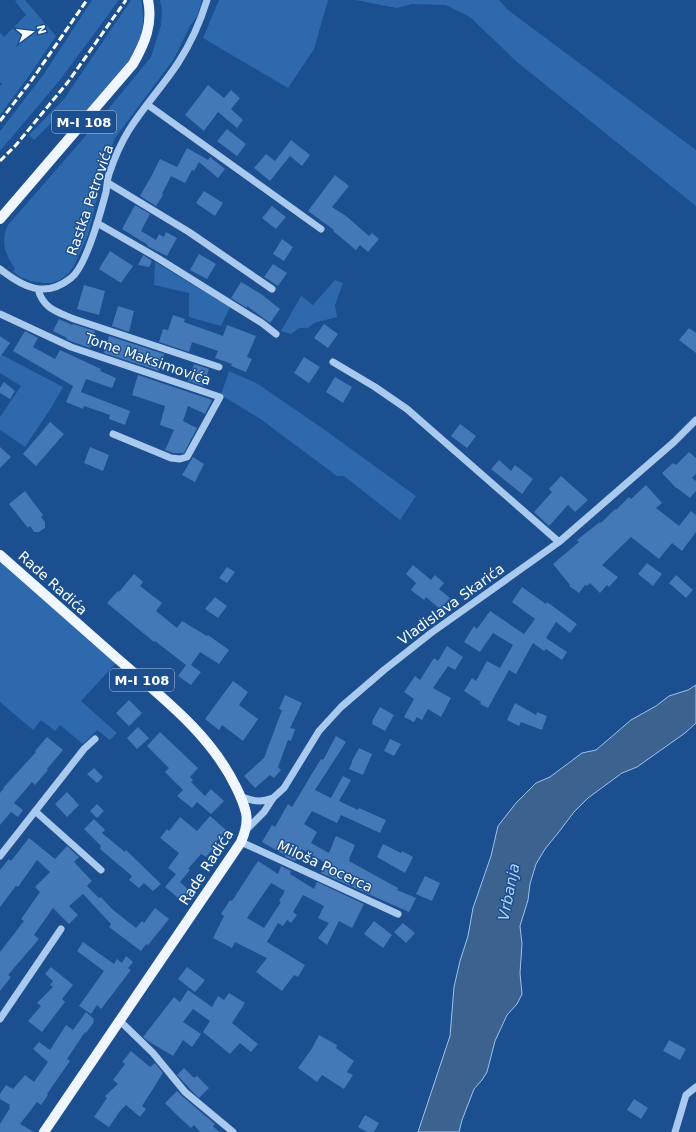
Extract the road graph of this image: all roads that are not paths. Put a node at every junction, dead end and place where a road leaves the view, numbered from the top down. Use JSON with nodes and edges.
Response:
{"nodes":[{"id":1,"x":148,"y":0,"type":"edge"},
{"id":2,"x":207,"y":0,"type":"edge"},
{"id":3,"x":148,"y":105,"type":"junction"},
{"id":4,"x":108,"y":183,"type":"junction"},
{"id":5,"x":0,"y":218,"type":"edge"},
{"id":6,"x":97,"y":223,"type":"junction"},
{"id":7,"x":321,"y":229,"type":"dead end"},
{"id":8,"x":0,"y":269,"type":"edge"},
{"id":9,"x":38,"y":289,"type":"junction"},
{"id":10,"x":272,"y":289,"type":"dead end"},
{"id":11,"x":0,"y":314,"type":"edge"},
{"id":12,"x":276,"y":334,"type":"dead end"},
{"id":13,"x":333,"y":362,"type":"dead end"},
{"id":14,"x":219,"y":367,"type":"dead end"},
{"id":15,"x":696,"y":420,"type":"edge"},
{"id":16,"x":113,"y":434,"type":"dead end"},
{"id":17,"x":559,"y":542,"type":"junction"},
{"id":18,"x":0,"y":554,"type":"edge"},
{"id":19,"x":95,"y":739,"type":"dead end"},
{"id":20,"x":240,"y":796,"type":"junction"},
{"id":21,"x":273,"y":798,"type":"junction"},
{"id":22,"x":35,"y":811,"type":"junction"},
{"id":23,"x":246,"y":831,"type":"junction"},
{"id":24,"x":242,"y":842,"type":"junction"},
{"id":25,"x":0,"y":856,"type":"edge"},
{"id":26,"x":101,"y":870,"type":"dead end"},
{"id":27,"x":398,"y":914,"type":"dead end"},
{"id":28,"x":61,"y":929,"type":"dead end"},
{"id":29,"x":0,"y":1019,"type":"edge"},
{"id":30,"x":119,"y":1020,"type":"junction"},
{"id":31,"x":696,"y":1086,"type":"edge"},
{"id":32,"x":44,"y":1132,"type":"edge"},
{"id":33,"x":233,"y":1132,"type":"edge"},
{"id":34,"x":675,"y":1132,"type":"edge"}],
"edges":[{"from":1,"to":5,"type":"main road","number":"M-I 108"},
{"from":2,"to":3,"type":"street","name":"Rastka Petrovića"},
{"from":3,"to":4,"type":"street","name":"Rastka Petrovića"},
{"from":3,"to":7,"type":"street"},
{"from":4,"to":6,"type":"street","name":"Rastka Petrovića"},
{"from":4,"to":10,"type":"street"},
{"from":6,"to":9,"type":"street","name":"Rastka Petrovića"},
{"from":6,"to":12,"type":"street"},
{"from":8,"to":9,"type":"street","name":"Rastka Petrovića"},
{"from":9,"to":14,"type":"street"},
{"from":11,"to":16,"type":"street","name":"Tome Maksimovića"},
{"from":13,"to":17,"type":"street"},
{"from":15,"to":17,"type":"street","name":"Vladislava Skarića"},
{"from":17,"to":21,"type":"street","name":"Vladislava Skarića"},
{"from":18,"to":20,"type":"main road","name":"Rade Radića","number":"M-I 108"},
{"from":19,"to":22,"type":"street"},
{"from":20,"to":21,"type":"street"},
{"from":20,"to":23,"type":"main road","name":"Rade Radića","number":"M-I 108"},
{"from":21,"to":23,"type":"street","name":"Vladislava Skarića"},
{"from":22,"to":25,"type":"street"},
{"from":22,"to":26,"type":"street"},
{"from":23,"to":24,"type":"main road","name":"Rade Radića","number":"M-I 108"},
{"from":24,"to":27,"type":"street","name":"Miloša Pocerca"},
{"from":24,"to":30,"type":"main road","name":"Rade Radića","number":"M-I 108"},
{"from":28,"to":29,"type":"street"},
{"from":30,"to":32,"type":"main road","name":"Rade Radića","number":"M-I 108"},
{"from":30,"to":33,"type":"street"},
{"from":31,"to":34,"type":"street"}]}
